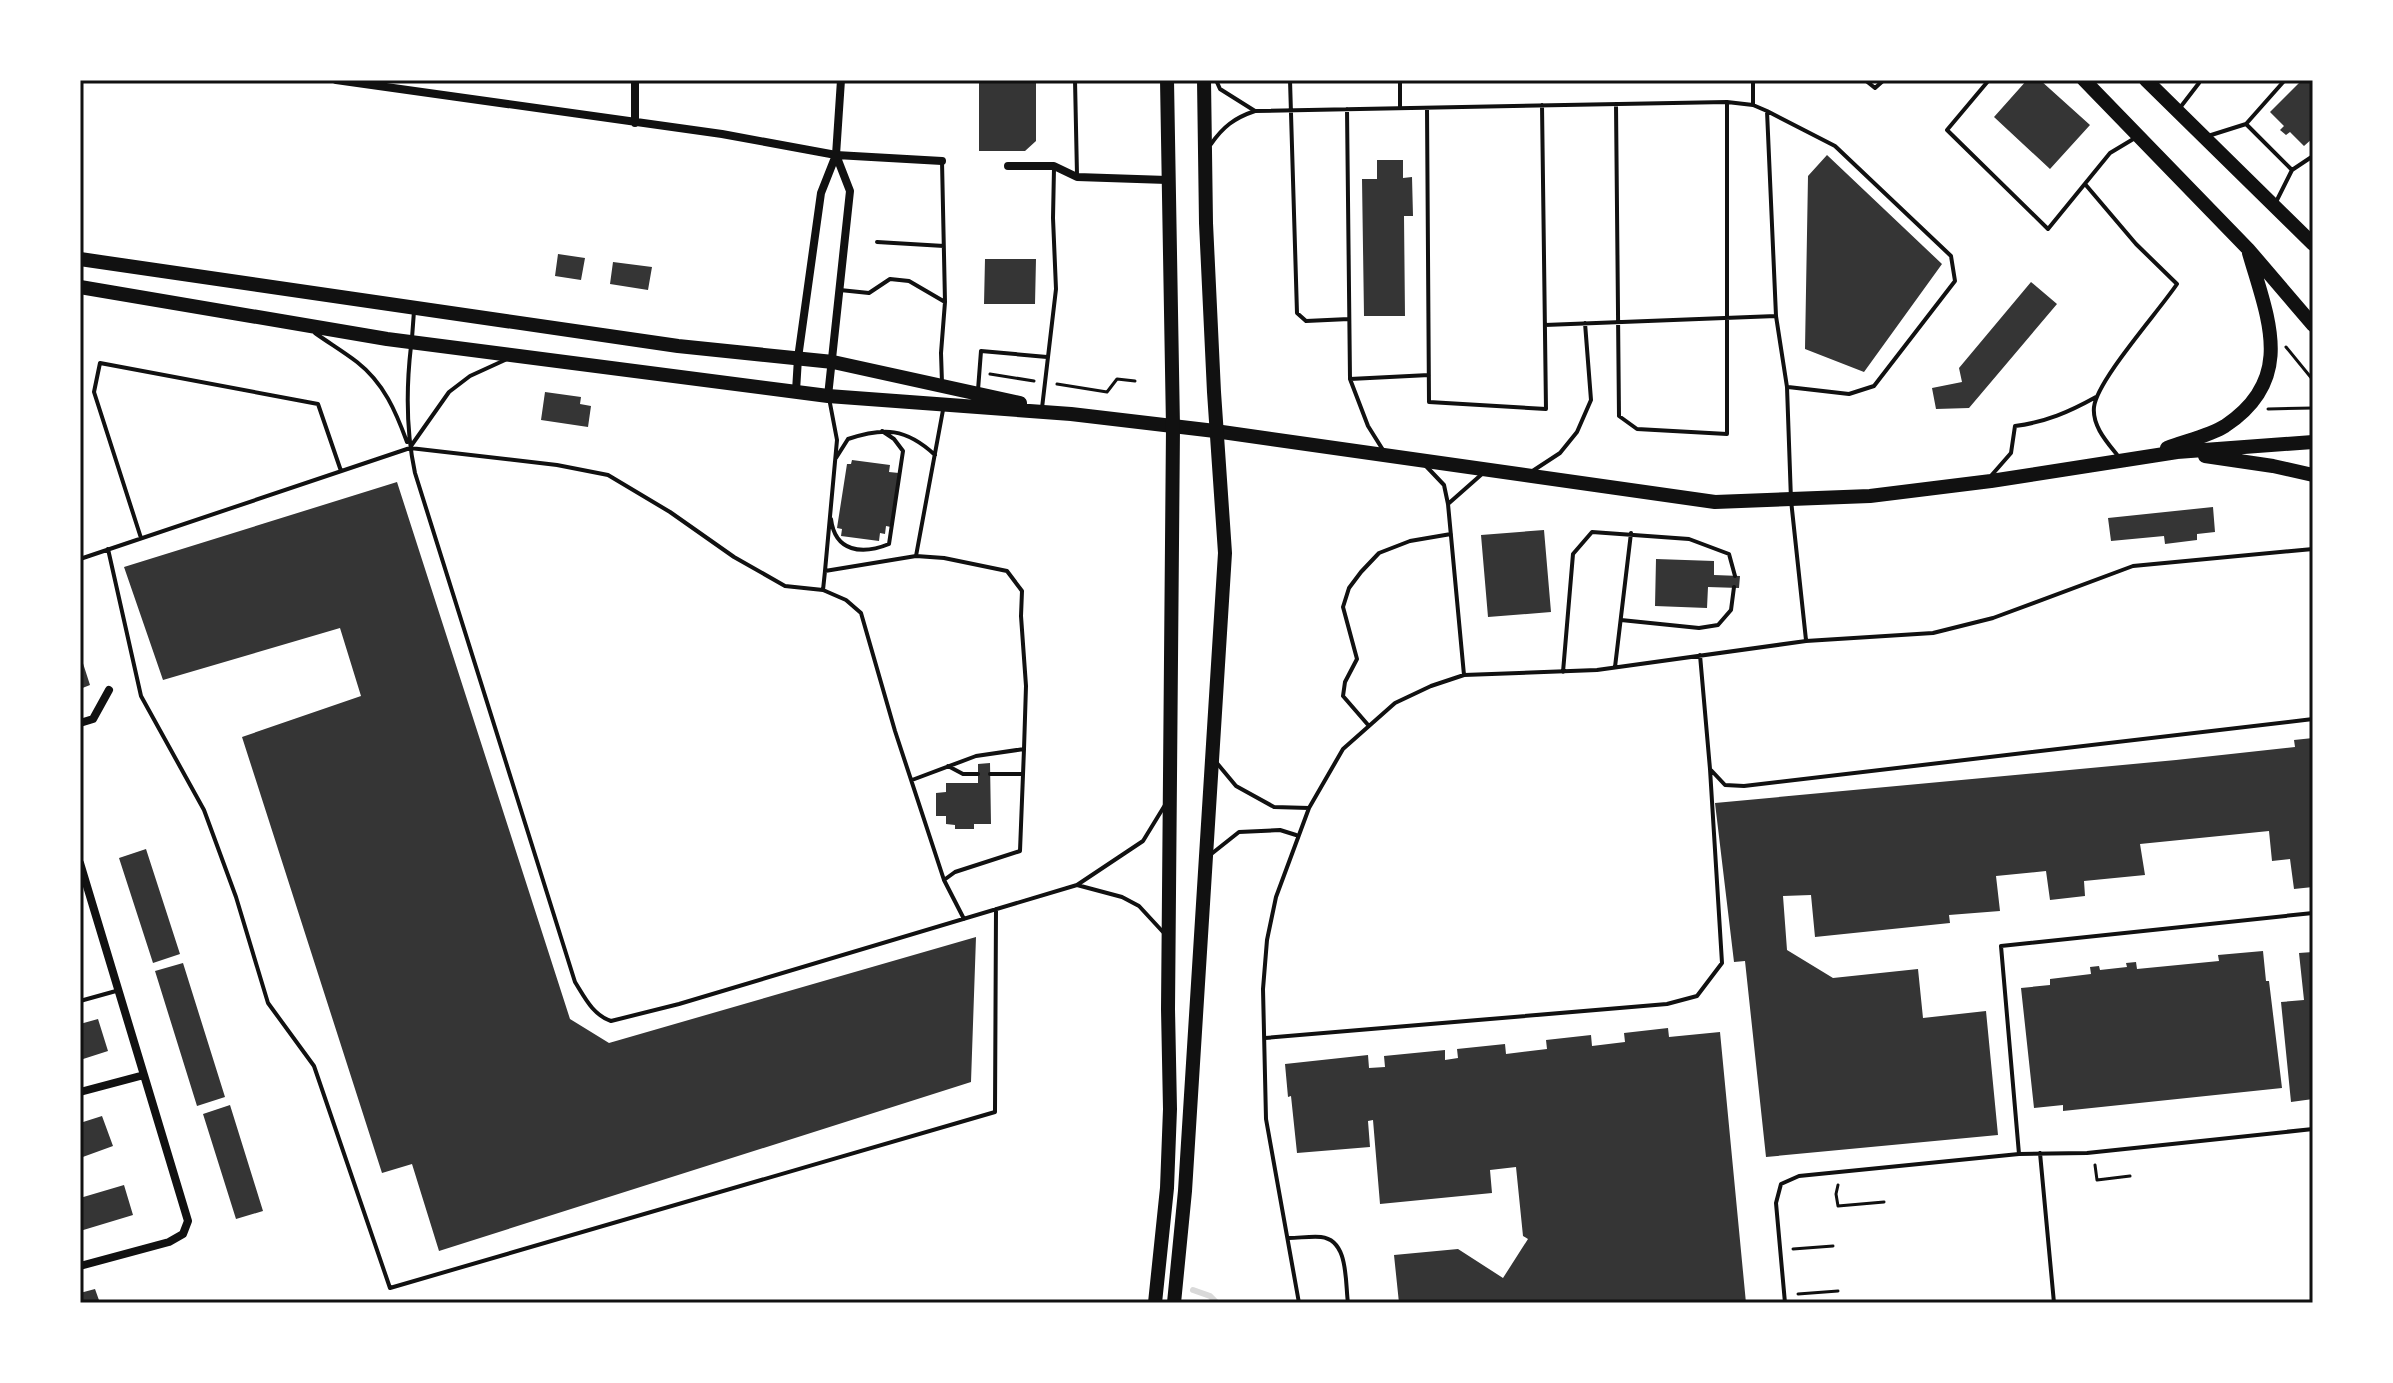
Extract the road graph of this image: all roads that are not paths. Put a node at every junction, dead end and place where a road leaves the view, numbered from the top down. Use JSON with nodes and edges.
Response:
{"nodes":[{"id":1,"x":336,"y":80,"type":"edge"},
{"id":2,"x":635,"y":80,"type":"edge"},
{"id":3,"x":841,"y":80,"type":"edge"},
{"id":4,"x":1075,"y":80,"type":"edge"},
{"id":5,"x":1167,"y":80,"type":"edge"},
{"id":6,"x":1204,"y":80,"type":"edge"},
{"id":7,"x":1216,"y":80,"type":"edge"},
{"id":8,"x":1290,"y":80,"type":"edge"},
{"id":9,"x":1400,"y":80,"type":"edge"},
{"id":10,"x":1753,"y":80,"type":"edge"},
{"id":11,"x":1865,"y":80,"type":"edge"},
{"id":12,"x":1884,"y":80,"type":"edge"},
{"id":13,"x":1989,"y":80,"type":"edge"},
{"id":14,"x":2146,"y":80,"type":"edge"},
{"id":15,"x":2285,"y":80,"type":"edge"},
{"id":16,"x":2199,"y":81,"type":"edge"},
{"id":17,"x":2089,"y":85,"type":"edge"},
{"id":18,"x":1727,"y":102,"type":"junction"},
{"id":19,"x":1616,"y":104,"type":"junction"},
{"id":20,"x":1542,"y":105,"type":"junction"},
{"id":21,"x":1753,"y":105,"type":"junction"},
{"id":22,"x":1400,"y":108,"type":"junction"},
{"id":23,"x":1427,"y":108,"type":"junction"},
{"id":24,"x":1347,"y":109,"type":"junction"},
{"id":25,"x":1290,"y":110,"type":"junction"},
{"id":26,"x":2178,"y":110,"type":"junction"},
{"id":27,"x":1255,"y":111,"type":"junction"},
{"id":28,"x":1767,"y":111,"type":"junction"},
{"id":29,"x":635,"y":123,"type":"junction"},
{"id":30,"x":2246,"y":124,"type":"junction"},
{"id":31,"x":2138,"y":136,"type":"junction"},
{"id":32,"x":2205,"y":137,"type":"junction"},
{"id":33,"x":1205,"y":153,"type":"junction"},
{"id":34,"x":836,"y":155,"type":"junction"},
{"id":35,"x":2313,"y":156,"type":"edge"},
{"id":36,"x":942,"y":161,"type":"joint"},
{"id":37,"x":1008,"y":166,"type":"dead end"},
{"id":38,"x":1054,"y":166,"type":"junction"},
{"id":39,"x":2292,"y":170,"type":"junction"},
{"id":40,"x":1077,"y":177,"type":"junction"},
{"id":41,"x":1167,"y":180,"type":"junction"},
{"id":42,"x":2085,"y":184,"type":"junction"},
{"id":43,"x":2274,"y":203,"type":"junction"},
{"id":44,"x":2313,"y":235,"type":"edge"},
{"id":45,"x":877,"y":242,"type":"dead end"},
{"id":46,"x":2313,"y":244,"type":"edge"},
{"id":47,"x":944,"y":246,"type":"junction"},
{"id":48,"x":2248,"y":249,"type":"junction"},
{"id":49,"x":80,"y":259,"type":"edge"},
{"id":50,"x":80,"y":287,"type":"edge"},
{"id":51,"x":840,"y":290,"type":"junction"},
{"id":52,"x":945,"y":302,"type":"junction"},
{"id":53,"x":414,"y":309,"type":"junction"},
{"id":54,"x":1727,"y":316,"type":"junction"},
{"id":55,"x":1776,"y":316,"type":"junction"},
{"id":56,"x":1349,"y":319,"type":"junction"},
{"id":57,"x":1618,"y":322,"type":"junction"},
{"id":58,"x":1585,"y":323,"type":"junction"},
{"id":59,"x":305,"y":325,"type":"junction"},
{"id":60,"x":1545,"y":325,"type":"junction"},
{"id":61,"x":2313,"y":325,"type":"edge"},
{"id":62,"x":411,"y":342,"type":"junction"},
{"id":63,"x":516,"y":356,"type":"junction"},
{"id":64,"x":1047,"y":357,"type":"junction"},
{"id":65,"x":798,"y":358,"type":"junction"},
{"id":66,"x":833,"y":362,"type":"junction"},
{"id":67,"x":1429,"y":375,"type":"junction"},
{"id":68,"x":1350,"y":379,"type":"junction"},
{"id":69,"x":942,"y":386,"type":"junction"},
{"id":70,"x":1787,"y":387,"type":"junction"},
{"id":71,"x":796,"y":391,"type":"junction"},
{"id":72,"x":978,"y":394,"type":"junction"},
{"id":73,"x":828,"y":396,"type":"junction"},
{"id":74,"x":2097,"y":396,"type":"junction"},
{"id":75,"x":944,"y":405,"type":"junction"},
{"id":76,"x":1042,"y":408,"type":"junction"},
{"id":77,"x":1071,"y":414,"type":"junction"},
{"id":78,"x":1173,"y":427,"type":"junction"},
{"id":79,"x":882,"y":431,"type":"junction"},
{"id":80,"x":1215,"y":431,"type":"junction"},
{"id":81,"x":2313,"y":442,"type":"edge"},
{"id":82,"x":410,"y":448,"type":"junction"},
{"id":83,"x":2177,"y":452,"type":"junction"},
{"id":84,"x":935,"y":455,"type":"junction"},
{"id":85,"x":1387,"y":455,"type":"junction"},
{"id":86,"x":2143,"y":457,"type":"junction"},
{"id":87,"x":835,"y":460,"type":"junction"},
{"id":88,"x":1421,"y":460,"type":"junction"},
{"id":89,"x":2122,"y":461,"type":"junction"},
{"id":90,"x":1488,"y":470,"type":"junction"},
{"id":91,"x":341,"y":471,"type":"junction"},
{"id":92,"x":1526,"y":475,"type":"junction"},
{"id":93,"x":2313,"y":475,"type":"edge"},
{"id":94,"x":1986,"y":482,"type":"junction"},
{"id":95,"x":1791,"y":500,"type":"junction"},
{"id":96,"x":1448,"y":504,"type":"junction"},
{"id":97,"x":830,"y":511,"type":"junction"},
{"id":98,"x":1631,"y":533,"type":"junction"},
{"id":99,"x":1451,"y":534,"type":"junction"},
{"id":100,"x":141,"y":538,"type":"junction"},
{"id":101,"x":108,"y":549,"type":"junction"},
{"id":102,"x":2313,"y":549,"type":"edge"},
{"id":103,"x":916,"y":556,"type":"junction"},
{"id":104,"x":80,"y":559,"type":"edge"},
{"id":105,"x":825,"y":571,"type":"junction"},
{"id":106,"x":1735,"y":576,"type":"dead end"},
{"id":107,"x":1734,"y":587,"type":"dead end"},
{"id":108,"x":823,"y":590,"type":"junction"},
{"id":109,"x":1621,"y":620,"type":"junction"},
{"id":110,"x":1806,"y":641,"type":"junction"},
{"id":111,"x":1700,"y":655,"type":"junction"},
{"id":112,"x":1615,"y":667,"type":"junction"},
{"id":113,"x":1563,"y":672,"type":"junction"},
{"id":114,"x":1464,"y":675,"type":"junction"},
{"id":115,"x":109,"y":690,"type":"dead end"},
{"id":116,"x":2313,"y":719,"type":"edge"},
{"id":117,"x":80,"y":723,"type":"edge"},
{"id":118,"x":1369,"y":726,"type":"junction"},
{"id":119,"x":1024,"y":749,"type":"junction"},
{"id":120,"x":1211,"y":756,"type":"junction"},
{"id":121,"x":948,"y":766,"type":"junction"},
{"id":122,"x":1710,"y":769,"type":"junction"},
{"id":123,"x":978,"y":774,"type":"dead end"},
{"id":124,"x":990,"y":774,"type":"dead end"},
{"id":125,"x":1023,"y":774,"type":"junction"},
{"id":126,"x":912,"y":780,"type":"junction"},
{"id":127,"x":1170,"y":796,"type":"junction"},
{"id":128,"x":1309,"y":808,"type":"junction"},
{"id":129,"x":1297,"y":836,"type":"junction"},
{"id":130,"x":1205,"y":859,"type":"junction"},
{"id":131,"x":80,"y":863,"type":"edge"},
{"id":132,"x":944,"y":880,"type":"junction"},
{"id":133,"x":1077,"y":885,"type":"junction"},
{"id":134,"x":996,"y":909,"type":"junction"},
{"id":135,"x":2313,"y":913,"type":"edge"},
{"id":136,"x":964,"y":919,"type":"junction"},
{"id":137,"x":1169,"y":938,"type":"junction"},
{"id":138,"x":119,"y":990,"type":"junction"},
{"id":139,"x":80,"y":1001,"type":"edge"},
{"id":140,"x":1265,"y":1038,"type":"junction"},
{"id":141,"x":144,"y":1075,"type":"junction"},
{"id":142,"x":80,"y":1092,"type":"edge"},
{"id":143,"x":2313,"y":1129,"type":"edge"},
{"id":144,"x":2040,"y":1153,"type":"junction"},
{"id":145,"x":2019,"y":1154,"type":"junction"},
{"id":146,"x":1289,"y":1238,"type":"junction"},
{"id":147,"x":80,"y":1266,"type":"edge"},
{"id":148,"x":1155,"y":1303,"type":"edge"},
{"id":149,"x":1174,"y":1303,"type":"edge"},
{"id":150,"x":1299,"y":1303,"type":"edge"},
{"id":151,"x":1348,"y":1303,"type":"edge"},
{"id":152,"x":1785,"y":1303,"type":"edge"},
{"id":153,"x":2054,"y":1303,"type":"edge"}],
"edges":[{"from":1,"to":29,"type":"street"},
{"from":2,"to":29,"type":"street"},
{"from":3,"to":34,"type":"street"},
{"from":4,"to":40,"type":"lane"},
{"from":5,"to":41,"type":"main road"},
{"from":6,"to":33,"type":"main road"},
{"from":7,"to":27,"type":"lane"},
{"from":8,"to":25,"type":"lane"},
{"from":9,"to":22,"type":"lane"},
{"from":10,"to":21,"type":"lane"},
{"from":11,"to":12,"type":"lane"},
{"from":13,"to":42,"type":"lane"},
{"from":14,"to":26,"type":"main road"},
{"from":15,"to":30,"type":"lane"},
{"from":16,"to":26,"type":"lane"},
{"from":17,"to":31,"type":"main road"},
{"from":18,"to":19,"type":"lane"},
{"from":18,"to":21,"type":"lane"},
{"from":18,"to":54,"type":"lane"},
{"from":19,"to":20,"type":"lane"},
{"from":19,"to":57,"type":"lane"},
{"from":20,"to":23,"type":"lane"},
{"from":20,"to":60,"type":"lane"},
{"from":21,"to":28,"type":"lane"},
{"from":22,"to":23,"type":"lane"},
{"from":22,"to":24,"type":"lane"},
{"from":23,"to":67,"type":"lane"},
{"from":24,"to":25,"type":"lane"},
{"from":24,"to":56,"type":"lane"},
{"from":25,"to":27,"type":"lane"},
{"from":25,"to":56,"type":"lane"},
{"from":26,"to":32,"type":"main road"},
{"from":27,"to":33,"type":"lane"},
{"from":28,"to":55,"type":"lane"},
{"from":28,"to":70,"type":"lane"},
{"from":29,"to":34,"type":"street"},
{"from":30,"to":32,"type":"lane"},
{"from":30,"to":39,"type":"lane"},
{"from":31,"to":42,"type":"lane"},
{"from":31,"to":48,"type":"main road"},
{"from":32,"to":43,"type":"main road"},
{"from":33,"to":80,"type":"main road"},
{"from":34,"to":36,"type":"street"},
{"from":34,"to":51,"type":"street"},
{"from":34,"to":65,"type":"street"},
{"from":35,"to":39,"type":"lane"},
{"from":36,"to":47,"type":"lane"},
{"from":37,"to":38,"type":"street"},
{"from":38,"to":40,"type":"street"},
{"from":38,"to":64,"type":"lane"},
{"from":39,"to":43,"type":"lane"},
{"from":40,"to":41,"type":"street"},
{"from":41,"to":78,"type":"main road"},
{"from":42,"to":74,"type":"lane"},
{"from":43,"to":44,"type":"main road"},
{"from":43,"to":46,"type":"main road"},
{"from":45,"to":47,"type":"lane"},
{"from":47,"to":52,"type":"lane"},
{"from":48,"to":61,"type":"main road"},
{"from":48,"to":86,"type":"main road"},
{"from":49,"to":53,"type":"main road"},
{"from":50,"to":59,"type":"main road"},
{"from":51,"to":52,"type":"lane"},
{"from":51,"to":66,"type":"street"},
{"from":52,"to":69,"type":"lane"},
{"from":53,"to":62,"type":"lane"},
{"from":53,"to":65,"type":"main road"},
{"from":54,"to":55,"type":"lane"},
{"from":54,"to":57,"type":"lane"},
{"from":54,"to":57,"type":"lane"},
{"from":55,"to":70,"type":"lane"},
{"from":56,"to":68,"type":"lane"},
{"from":57,"to":58,"type":"lane"},
{"from":58,"to":60,"type":"lane"},
{"from":58,"to":92,"type":"lane"},
{"from":59,"to":62,"type":"main road"},
{"from":59,"to":82,"type":"lane"},
{"from":60,"to":67,"type":"lane"},
{"from":62,"to":63,"type":"main road"},
{"from":62,"to":82,"type":"lane"},
{"from":63,"to":71,"type":"main road"},
{"from":63,"to":82,"type":"lane"},
{"from":64,"to":72,"type":"lane"},
{"from":64,"to":76,"type":"lane"},
{"from":65,"to":66,"type":"main road"},
{"from":65,"to":71,"type":"street"},
{"from":66,"to":69,"type":"main road"},
{"from":66,"to":73,"type":"street"},
{"from":67,"to":68,"type":"lane"},
{"from":68,"to":85,"type":"lane"},
{"from":69,"to":72,"type":"main road"},
{"from":70,"to":95,"type":"lane"},
{"from":71,"to":73,"type":"main road"},
{"from":72,"to":76,"type":"main road"},
{"from":73,"to":75,"type":"main road"},
{"from":73,"to":87,"type":"lane"},
{"from":74,"to":89,"type":"lane"},
{"from":74,"to":94,"type":"lane"},
{"from":75,"to":77,"type":"main road"},
{"from":75,"to":84,"type":"lane"},
{"from":76,"to":77,"type":"main road"},
{"from":77,"to":78,"type":"main road"},
{"from":78,"to":80,"type":"main road"},
{"from":78,"to":127,"type":"main road"},
{"from":79,"to":84,"type":"lane"},
{"from":79,"to":87,"type":"lane"},
{"from":79,"to":97,"type":"lane"},
{"from":80,"to":85,"type":"main road"},
{"from":80,"to":120,"type":"main road"},
{"from":81,"to":83,"type":"main road"},
{"from":82,"to":91,"type":"lane"},
{"from":82,"to":108,"type":"lane"},
{"from":82,"to":136,"type":"lane"},
{"from":83,"to":86,"type":"main road"},
{"from":83,"to":93,"type":"main road"},
{"from":84,"to":103,"type":"lane"},
{"from":85,"to":88,"type":"main road"},
{"from":86,"to":89,"type":"main road"},
{"from":87,"to":97,"type":"lane"},
{"from":88,"to":90,"type":"main road"},
{"from":88,"to":96,"type":"lane"},
{"from":89,"to":94,"type":"main road"},
{"from":90,"to":92,"type":"main road"},
{"from":90,"to":96,"type":"lane"},
{"from":91,"to":100,"type":"lane"},
{"from":91,"to":100,"type":"lane"},
{"from":92,"to":95,"type":"main road"},
{"from":94,"to":95,"type":"main road"},
{"from":95,"to":110,"type":"lane"},
{"from":96,"to":99,"type":"lane"},
{"from":97,"to":105,"type":"lane"},
{"from":98,"to":106,"type":"lane"},
{"from":98,"to":109,"type":"lane"},
{"from":98,"to":113,"type":"lane"},
{"from":99,"to":114,"type":"lane"},
{"from":99,"to":118,"type":"lane"},
{"from":100,"to":101,"type":"lane"},
{"from":101,"to":104,"type":"lane"},
{"from":101,"to":134,"type":"lane"},
{"from":102,"to":110,"type":"lane"},
{"from":103,"to":105,"type":"lane"},
{"from":103,"to":119,"type":"lane"},
{"from":105,"to":108,"type":"lane"},
{"from":107,"to":109,"type":"lane"},
{"from":108,"to":126,"type":"lane"},
{"from":109,"to":112,"type":"lane"},
{"from":110,"to":111,"type":"lane"},
{"from":111,"to":112,"type":"lane"},
{"from":111,"to":122,"type":"lane"},
{"from":112,"to":113,"type":"lane"},
{"from":113,"to":114,"type":"lane"},
{"from":114,"to":118,"type":"lane"},
{"from":115,"to":117,"type":"street"},
{"from":116,"to":122,"type":"lane"},
{"from":118,"to":128,"type":"lane"},
{"from":119,"to":121,"type":"lane"},
{"from":119,"to":125,"type":"lane"},
{"from":120,"to":128,"type":"lane"},
{"from":120,"to":130,"type":"main road"},
{"from":121,"to":123,"type":"lane"},
{"from":121,"to":126,"type":"lane"},
{"from":122,"to":140,"type":"lane"},
{"from":124,"to":125,"type":"lane"},
{"from":125,"to":132,"type":"lane"},
{"from":126,"to":132,"type":"lane"},
{"from":127,"to":133,"type":"lane"},
{"from":127,"to":137,"type":"main road"},
{"from":128,"to":129,"type":"lane"},
{"from":129,"to":130,"type":"lane"},
{"from":129,"to":140,"type":"lane"},
{"from":130,"to":149,"type":"main road"},
{"from":131,"to":138,"type":"street"},
{"from":132,"to":136,"type":"lane"},
{"from":133,"to":134,"type":"lane"},
{"from":133,"to":137,"type":"lane"},
{"from":134,"to":136,"type":"lane"},
{"from":135,"to":145,"type":"lane"},
{"from":137,"to":148,"type":"main road"},
{"from":138,"to":139,"type":"lane"},
{"from":138,"to":141,"type":"street"},
{"from":140,"to":146,"type":"lane"},
{"from":141,"to":142,"type":"street"},
{"from":141,"to":147,"type":"street"},
{"from":143,"to":144,"type":"lane"},
{"from":144,"to":145,"type":"lane"},
{"from":144,"to":153,"type":"lane"},
{"from":145,"to":152,"type":"lane"},
{"from":146,"to":150,"type":"lane"},
{"from":146,"to":151,"type":"lane"}]}
